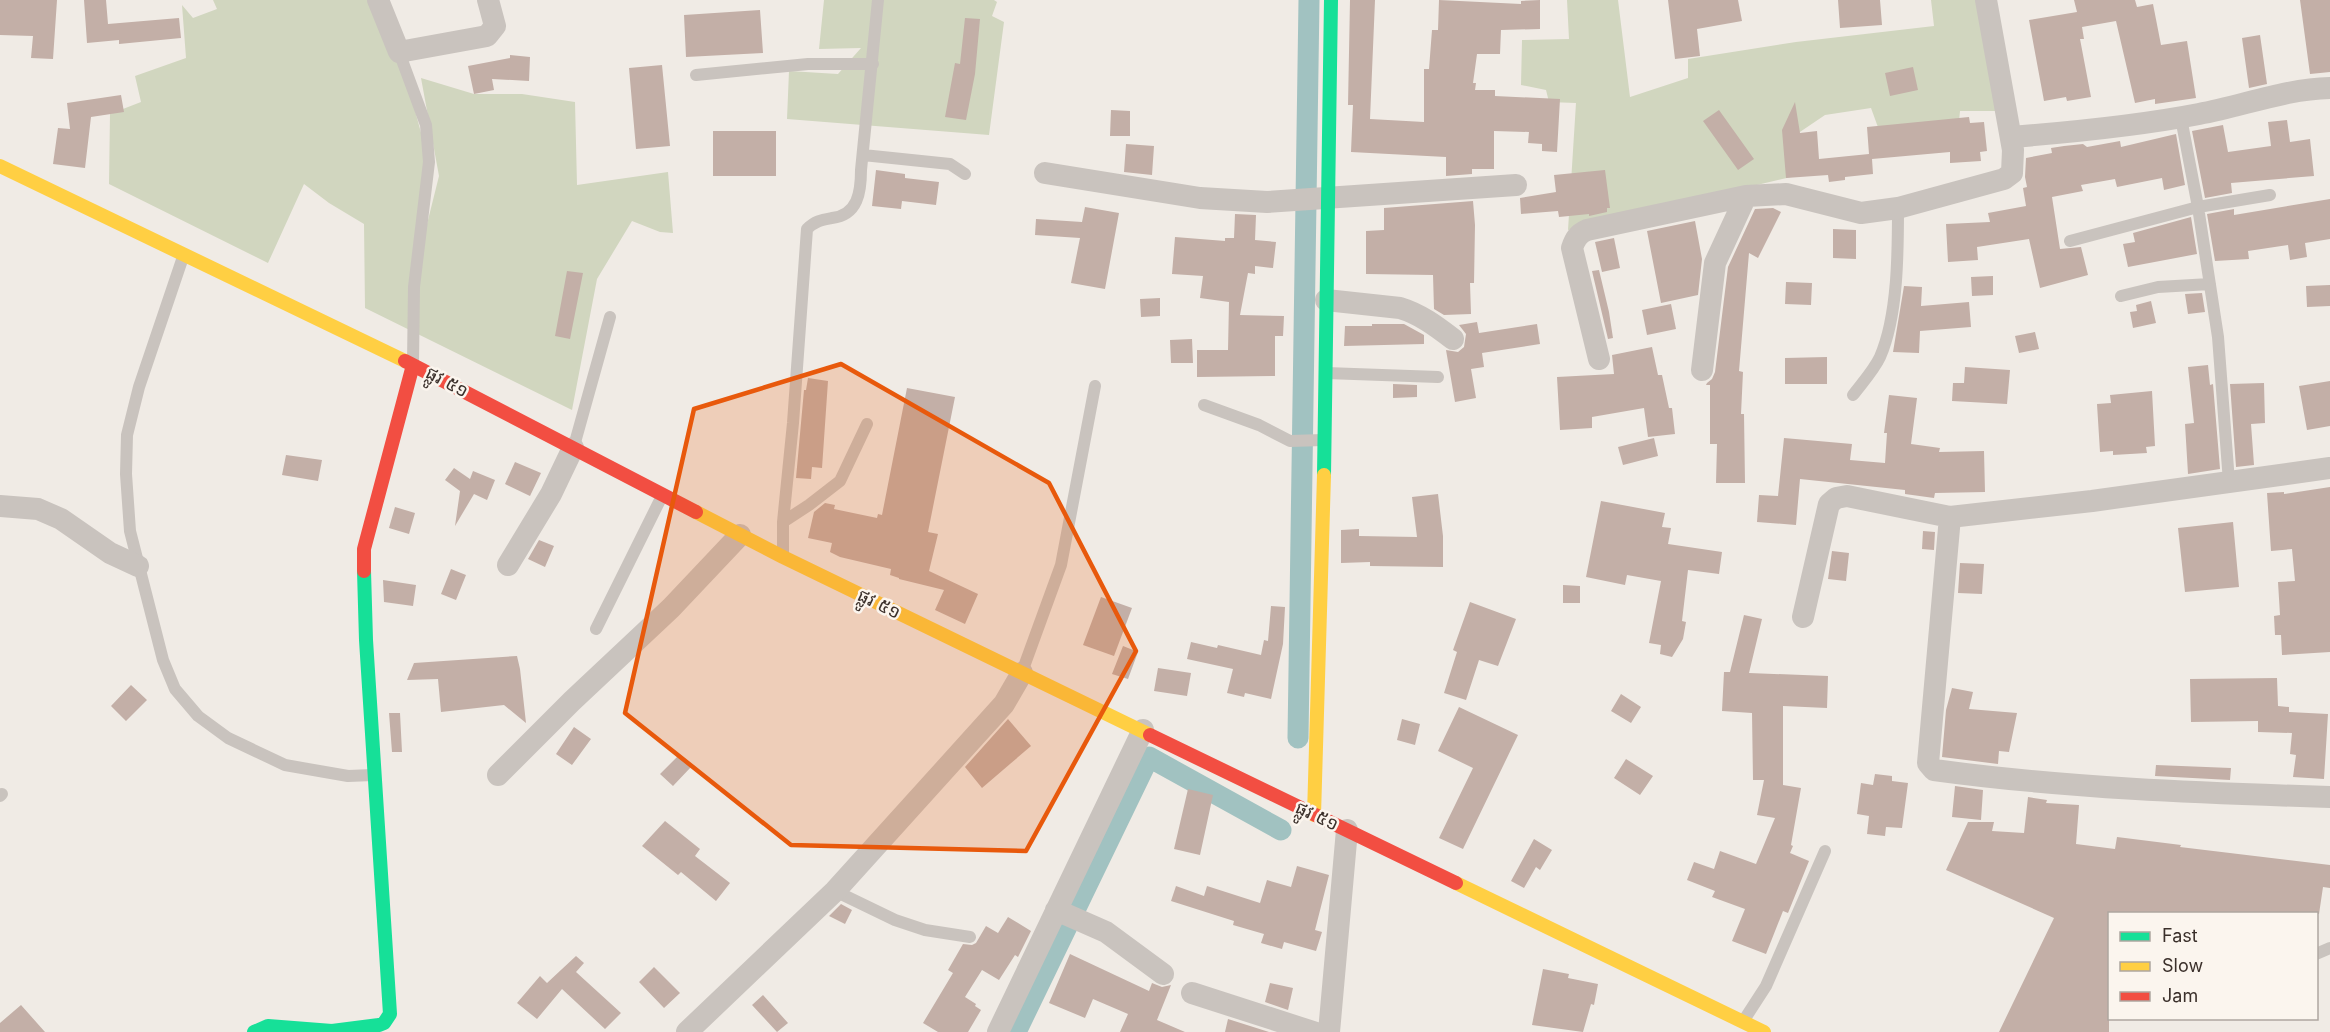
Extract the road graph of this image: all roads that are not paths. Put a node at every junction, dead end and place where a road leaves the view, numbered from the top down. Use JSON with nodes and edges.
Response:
{"nodes":[{"id":1,"x":378,"y":0,"type":"edge"},
{"id":2,"x":488,"y":0,"type":"edge"},
{"id":3,"x":878,"y":0,"type":"edge"},
{"id":4,"x":1330,"y":0,"type":"edge"},
{"id":5,"x":1986,"y":0,"type":"edge"},
{"id":6,"x":399,"y":51,"type":"junction"},
{"id":7,"x":873,"y":64,"type":"junction"},
{"id":8,"x":696,"y":75,"type":"dead end"},
{"id":9,"x":2330,"y":88,"type":"edge"},
{"id":10,"x":2181,"y":118,"type":"junction"},
{"id":11,"x":2011,"y":137,"type":"junction"},
{"id":12,"x":863,"y":155,"type":"junction"},
{"id":13,"x":0,"y":166,"type":"edge"},
{"id":14,"x":1045,"y":172,"type":"dead end"},
{"id":15,"x":965,"y":174,"type":"dead end"},
{"id":16,"x":1516,"y":185,"type":"dead end"},
{"id":17,"x":2270,"y":195,"type":"dead end"},
{"id":18,"x":1746,"y":196,"type":"junction"},
{"id":19,"x":1314,"y":200,"type":"junction"},
{"id":20,"x":2198,"y":207,"type":"junction"},
{"id":21,"x":1898,"y":208,"type":"junction"},
{"id":22,"x":2070,"y":242,"type":"dead end"},
{"id":23,"x":184,"y":253,"type":"junction"},
{"id":24,"x":2210,"y":284,"type":"junction"},
{"id":25,"x":2121,"y":296,"type":"dead end"},
{"id":26,"x":1326,"y":300,"type":"junction"},
{"id":27,"x":610,"y":317,"type":"dead end"},
{"id":28,"x":1453,"y":339,"type":"dead end"},
{"id":29,"x":1599,"y":359,"type":"dead end"},
{"id":30,"x":413,"y":364,"type":"junction"},
{"id":31,"x":1702,"y":370,"type":"dead end"},
{"id":32,"x":1325,"y":372,"type":"junction"},
{"id":33,"x":1438,"y":378,"type":"dead end"},
{"id":34,"x":1095,"y":386,"type":"dead end"},
{"id":35,"x":1853,"y":395,"type":"dead end"},
{"id":36,"x":1204,"y":405,"type":"dead end"},
{"id":37,"x":867,"y":424,"type":"dead end"},
{"id":38,"x":1324,"y":440,"type":"junction"},
{"id":39,"x":573,"y":448,"type":"junction"},
{"id":40,"x":2330,"y":468,"type":"edge"},
{"id":41,"x":2229,"y":482,"type":"junction"},
{"id":42,"x":663,"y":495,"type":"junction"},
{"id":43,"x":0,"y":506,"type":"edge"},
{"id":44,"x":1950,"y":517,"type":"junction"},
{"id":45,"x":783,"y":522,"type":"junction"},
{"id":46,"x":740,"y":535,"type":"junction"},
{"id":47,"x":783,"y":556,"type":"junction"},
{"id":48,"x":508,"y":565,"type":"dead end"},
{"id":49,"x":138,"y":566,"type":"junction"},
{"id":50,"x":1803,"y":617,"type":"dead end"},
{"id":51,"x":596,"y":629,"type":"dead end"},
{"id":52,"x":1022,"y":673,"type":"junction"},
{"id":53,"x":1143,"y":730,"type":"junction"},
{"id":54,"x":374,"y":775,"type":"junction"},
{"id":55,"x":498,"y":775,"type":"dead end"},
{"id":56,"x":2330,"y":797,"type":"edge"},
{"id":57,"x":1314,"y":815,"type":"junction"},
{"id":58,"x":1347,"y":830,"type":"junction"},
{"id":59,"x":1825,"y":851,"type":"dead end"},
{"id":60,"x":835,"y":891,"type":"junction"},
{"id":61,"x":1067,"y":914,"type":"junction"},
{"id":62,"x":970,"y":937,"type":"dead end"},
{"id":63,"x":1162,"y":974,"type":"dead end"},
{"id":64,"x":1192,"y":993,"type":"dead end"},
{"id":65,"x":1740,"y":1027,"type":"edge"},
{"id":66,"x":254,"y":1032,"type":"edge"},
{"id":67,"x":687,"y":1032,"type":"edge"},
{"id":68,"x":998,"y":1032,"type":"edge"},
{"id":69,"x":1313,"y":1032,"type":"edge"},
{"id":70,"x":1329,"y":1032,"type":"edge"},
{"id":71,"x":1764,"y":1032,"type":"edge"}],
"edges":[{"from":1,"to":6,"type":"street"},
{"from":2,"to":6,"type":"street"},
{"from":3,"to":7,"type":"lane"},
{"from":4,"to":19,"type":"main road"},
{"from":5,"to":11,"type":"street"},
{"from":6,"to":30,"type":"lane"},
{"from":7,"to":8,"type":"lane"},
{"from":7,"to":12,"type":"lane"},
{"from":9,"to":10,"type":"street"},
{"from":10,"to":11,"type":"street"},
{"from":10,"to":20,"type":"lane"},
{"from":11,"to":21,"type":"street"},
{"from":12,"to":15,"type":"lane"},
{"from":12,"to":45,"type":"lane"},
{"from":13,"to":23,"type":"main road","name":"ផ្លូវ ៥១"},
{"from":14,"to":19,"type":"street"},
{"from":16,"to":19,"type":"street"},
{"from":17,"to":20,"type":"lane"},
{"from":18,"to":21,"type":"street"},
{"from":18,"to":29,"type":"street"},
{"from":18,"to":31,"type":"street"},
{"from":19,"to":26,"type":"main road"},
{"from":20,"to":22,"type":"lane"},
{"from":20,"to":24,"type":"lane"},
{"from":21,"to":35,"type":"lane"},
{"from":23,"to":30,"type":"main road","name":"ផ្លូវ ៥១"},
{"from":23,"to":49,"type":"lane"},
{"from":24,"to":25,"type":"lane"},
{"from":24,"to":41,"type":"lane"},
{"from":26,"to":28,"type":"street"},
{"from":26,"to":32,"type":"main road"},
{"from":27,"to":39,"type":"lane"},
{"from":30,"to":39,"type":"main road","name":"ផ្លូវ ៥១"},
{"from":30,"to":54,"type":"main road"},
{"from":32,"to":33,"type":"lane"},
{"from":32,"to":38,"type":"main road"},
{"from":34,"to":52,"type":"lane"},
{"from":36,"to":38,"type":"lane"},
{"from":37,"to":45,"type":"lane"},
{"from":38,"to":57,"type":"main road"},
{"from":39,"to":42,"type":"main road","name":"ផ្លូវ ៥១"},
{"from":39,"to":48,"type":"street"},
{"from":40,"to":41,"type":"street"},
{"from":41,"to":44,"type":"street"},
{"from":42,"to":46,"type":"main road","name":"ផ្លូវ ៥១"},
{"from":42,"to":51,"type":"lane"},
{"from":43,"to":49,"type":"street"},
{"from":44,"to":50,"type":"street"},
{"from":44,"to":56,"type":"street"},
{"from":45,"to":47,"type":"lane"},
{"from":46,"to":47,"type":"main road","name":"ផ្លូវ ៥១"},
{"from":46,"to":55,"type":"street"},
{"from":47,"to":52,"type":"main road","name":"ផ្លូវ ៥១"},
{"from":49,"to":54,"type":"lane"},
{"from":52,"to":53,"type":"main road","name":"ផ្លូវ ៥១"},
{"from":52,"to":60,"type":"street"},
{"from":53,"to":57,"type":"main road","name":"ផ្លូវ ៥១"},
{"from":53,"to":61,"type":"street"},
{"from":54,"to":66,"type":"main road"},
{"from":57,"to":58,"type":"main road","name":"ផ្លូវ ៥១"},
{"from":58,"to":65,"type":"main road","name":"ផ្លូវ ៥១"},
{"from":58,"to":70,"type":"street"},
{"from":59,"to":65,"type":"lane"},
{"from":60,"to":62,"type":"lane"},
{"from":60,"to":67,"type":"street"},
{"from":61,"to":63,"type":"street"},
{"from":61,"to":68,"type":"street"},
{"from":64,"to":69,"type":"street"},
{"from":65,"to":71,"type":"main road","name":"ផ្លូវ ៥១"}]}
